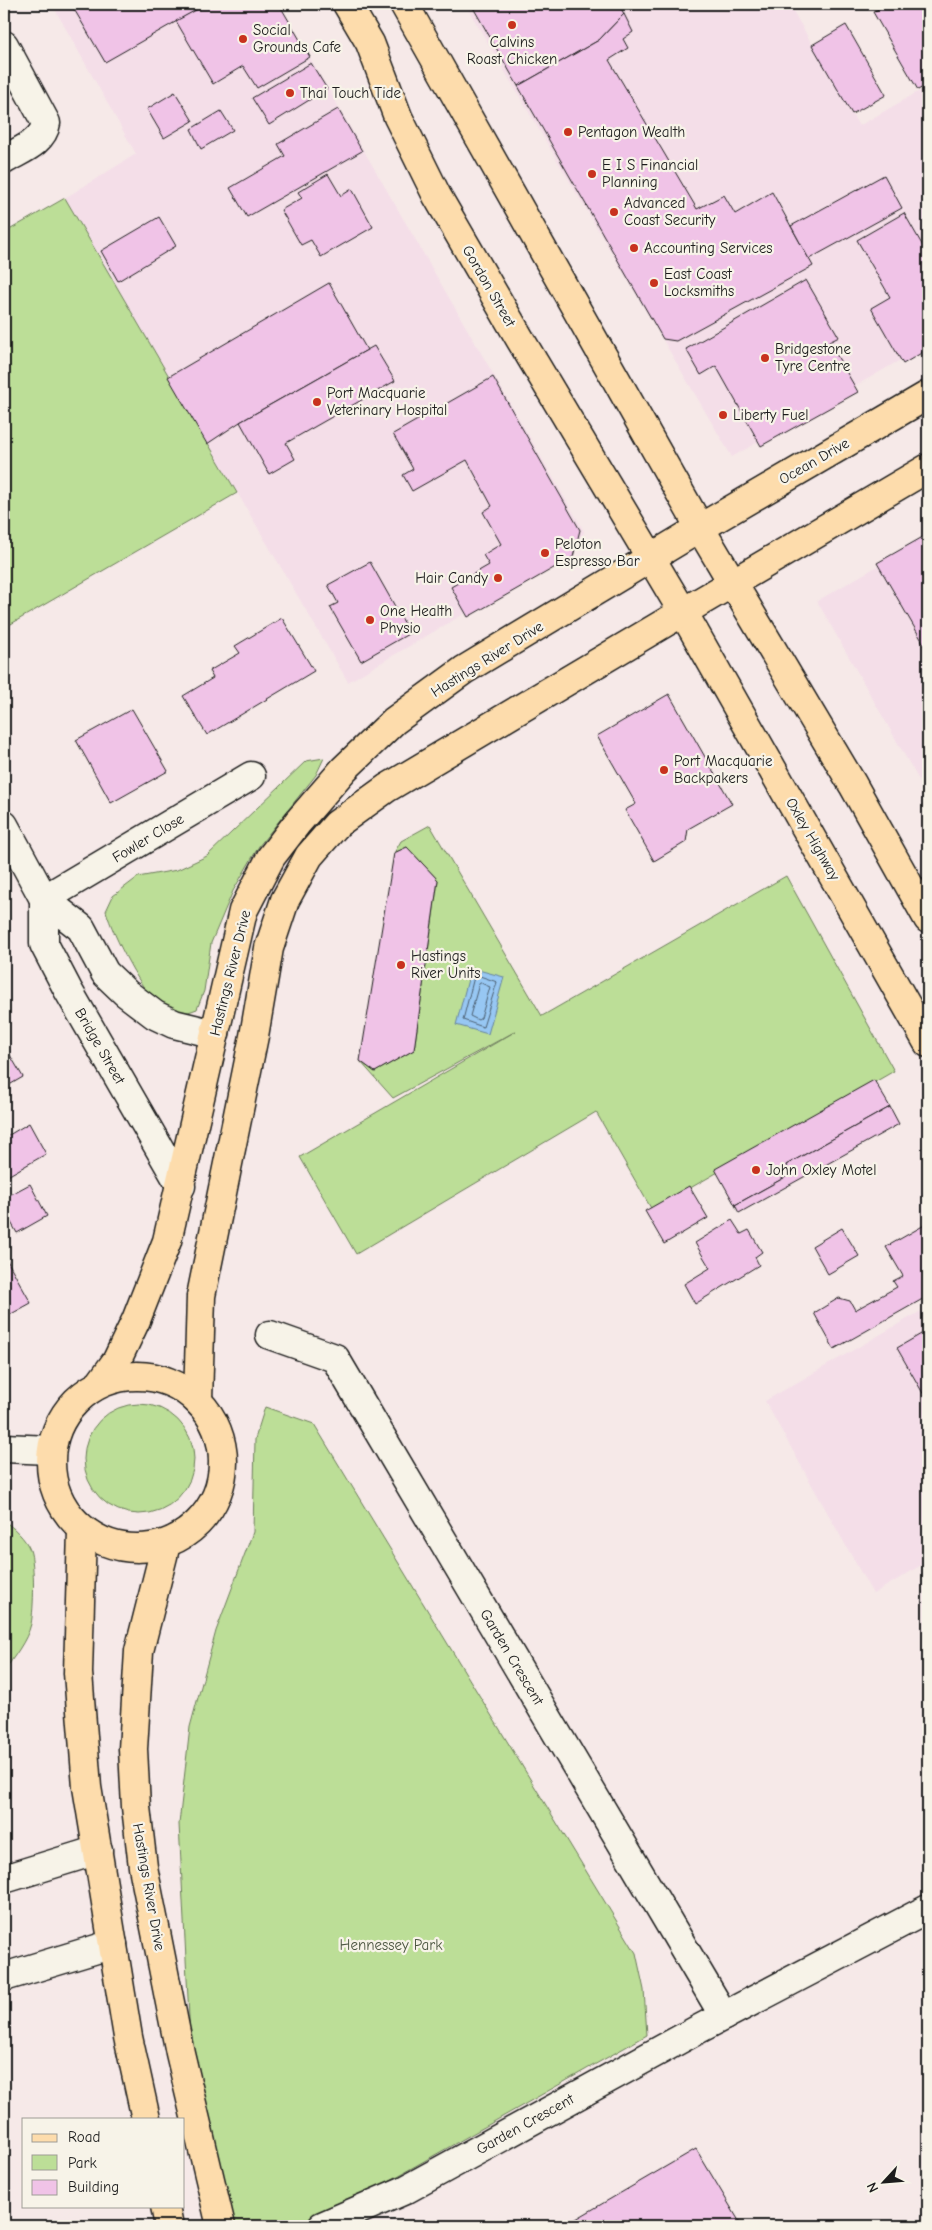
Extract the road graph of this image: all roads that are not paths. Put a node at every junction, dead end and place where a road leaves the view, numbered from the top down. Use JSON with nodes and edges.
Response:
{"nodes":[{"id":1,"x":347,"y":4,"type":"edge"},
{"id":2,"x":404,"y":4,"type":"edge"},
{"id":3,"x":4,"y":45,"type":"edge"},
{"id":4,"x":4,"y":160,"type":"edge"},
{"id":5,"x":928,"y":395,"type":"edge"},
{"id":6,"x":928,"y":468,"type":"edge"},
{"id":7,"x":700,"y":528,"type":"junction"},
{"id":8,"x":650,"y":559,"type":"junction"},
{"id":9,"x":732,"y":583,"type":"junction"},
{"id":10,"x":683,"y":612,"type":"junction"},
{"id":11,"x":252,"y":776,"type":"dead end"},
{"id":12,"x":4,"y":826,"type":"edge"},
{"id":13,"x":44,"y":899,"type":"junction"},
{"id":14,"x":928,"y":919,"type":"edge"},
{"id":15,"x":215,"y":1034,"type":"junction"},
{"id":16,"x":928,"y":1043,"type":"edge"},
{"id":17,"x":181,"y":1186,"type":"junction"},
{"id":18,"x":270,"y":1335,"type":"dead end"},
{"id":19,"x":101,"y":1382,"type":"junction"},
{"id":20,"x":198,"y":1401,"type":"junction"},
{"id":21,"x":4,"y":1448,"type":"edge"},
{"id":22,"x":50,"y":1450,"type":"junction"},
{"id":23,"x":82,"y":1530,"type":"junction"},
{"id":24,"x":166,"y":1544,"type":"junction"},
{"id":25,"x":98,"y":1850,"type":"junction"},
{"id":26,"x":4,"y":1878,"type":"edge"},
{"id":27,"x":928,"y":1909,"type":"edge"},
{"id":28,"x":113,"y":1944,"type":"junction"},
{"id":29,"x":4,"y":1977,"type":"edge"},
{"id":30,"x":724,"y":2016,"type":"junction"},
{"id":31,"x":146,"y":2118,"type":"edge"},
{"id":32,"x":165,"y":2208,"type":"edge"},
{"id":33,"x":169,"y":2226,"type":"edge"},
{"id":34,"x":221,"y":2226,"type":"edge"},
{"id":35,"x":322,"y":2226,"type":"edge"}],
"edges":[{"from":1,"to":8,"type":"main road","name":"Gordon Street"},
{"from":2,"to":7,"type":"main road"},
{"from":3,"to":4,"type":"street"},
{"from":5,"to":7,"type":"main road","name":"Ocean Drive"},
{"from":6,"to":9,"type":"main road"},
{"from":7,"to":8,"type":"main road","name":"Ocean Drive"},
{"from":7,"to":9,"type":"main road"},
{"from":8,"to":10,"type":"main road","name":"Oxley Highway"},
{"from":8,"to":15,"type":"main road","name":"Hastings River Drive"},
{"from":9,"to":10,"type":"main road"},
{"from":9,"to":14,"type":"main road"},
{"from":10,"to":16,"type":"main road","name":"Oxley Highway"},
{"from":10,"to":20,"type":"main road"},
{"from":11,"to":13,"type":"street","name":"Fowler Close"},
{"from":12,"to":13,"type":"street","name":"Bridge Street"},
{"from":13,"to":15,"type":"street","name":"Bridge Street"},
{"from":13,"to":17,"type":"street","name":"Bridge Street"},
{"from":15,"to":17,"type":"main road","name":"Hastings River Drive"},
{"from":17,"to":19,"type":"main road","name":"Hastings River Drive"},
{"from":18,"to":30,"type":"street","name":"Garden Crescent"},
{"from":19,"to":20,"type":"main road"},
{"from":19,"to":22,"type":"main road"},
{"from":20,"to":24,"type":"main road"},
{"from":21,"to":22,"type":"street"},
{"from":22,"to":23,"type":"main road"},
{"from":23,"to":24,"type":"main road"},
{"from":23,"to":25,"type":"main road"},
{"from":24,"to":34,"type":"main road","name":"Hastings River Drive"},
{"from":25,"to":26,"type":"street"},
{"from":25,"to":28,"type":"main road"},
{"from":27,"to":30,"type":"street","name":"Garden Crescent"},
{"from":28,"to":29,"type":"street"},
{"from":28,"to":31,"type":"main road"},
{"from":30,"to":35,"type":"street","name":"Garden Crescent"},
{"from":32,"to":33,"type":"main road"}]}
